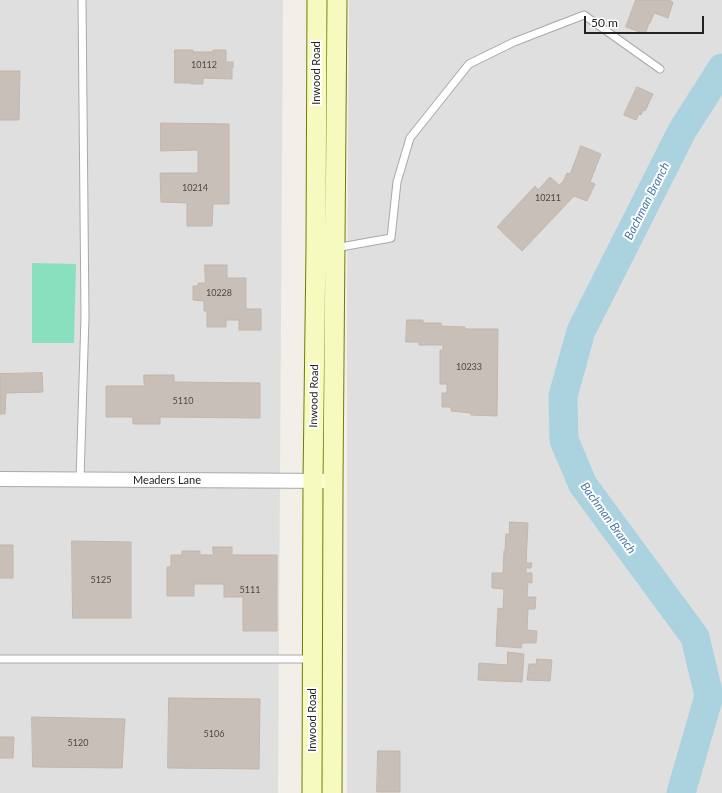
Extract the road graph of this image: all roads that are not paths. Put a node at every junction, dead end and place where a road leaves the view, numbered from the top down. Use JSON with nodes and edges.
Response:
{"nodes":[{"id":1,"x":82,"y":0,"type":"edge"},
{"id":2,"x":317,"y":0,"type":"edge"},
{"id":3,"x":337,"y":0,"type":"edge"},
{"id":4,"x":660,"y":69,"type":"dead end"},
{"id":5,"x":335,"y":248,"type":"junction"},
{"id":6,"x":316,"y":249,"type":"junction"},
{"id":7,"x":0,"y":479,"type":"edge"},
{"id":8,"x":80,"y":480,"type":"junction"},
{"id":9,"x":313,"y":481,"type":"junction"},
{"id":10,"x":333,"y":481,"type":"junction"},
{"id":11,"x":0,"y":658,"type":"edge"},
{"id":12,"x":312,"y":659,"type":"junction"},
{"id":13,"x":312,"y":793,"type":"edge"},
{"id":14,"x":332,"y":793,"type":"edge"}],
"edges":[{"from":1,"to":8,"type":"lane"},
{"from":2,"to":6,"type":"main road","name":"Inwood Road"},
{"from":3,"to":5,"type":"main road","name":"Inwood Road"},
{"from":4,"to":5,"type":"lane"},
{"from":5,"to":6,"type":"main road"},
{"from":5,"to":10,"type":"main road","name":"Inwood Road"},
{"from":6,"to":9,"type":"main road","name":"Inwood Road"},
{"from":7,"to":8,"type":"street","name":"Meaders Lane"},
{"from":8,"to":9,"type":"street","name":"Meaders Lane"},
{"from":9,"to":10,"type":"street","name":"Meaders Lane"},
{"from":9,"to":12,"type":"main road","name":"Inwood Road"},
{"from":10,"to":14,"type":"main road","name":"Inwood Road"},
{"from":11,"to":12,"type":"lane"},
{"from":12,"to":13,"type":"main road","name":"Inwood Road"}]}
